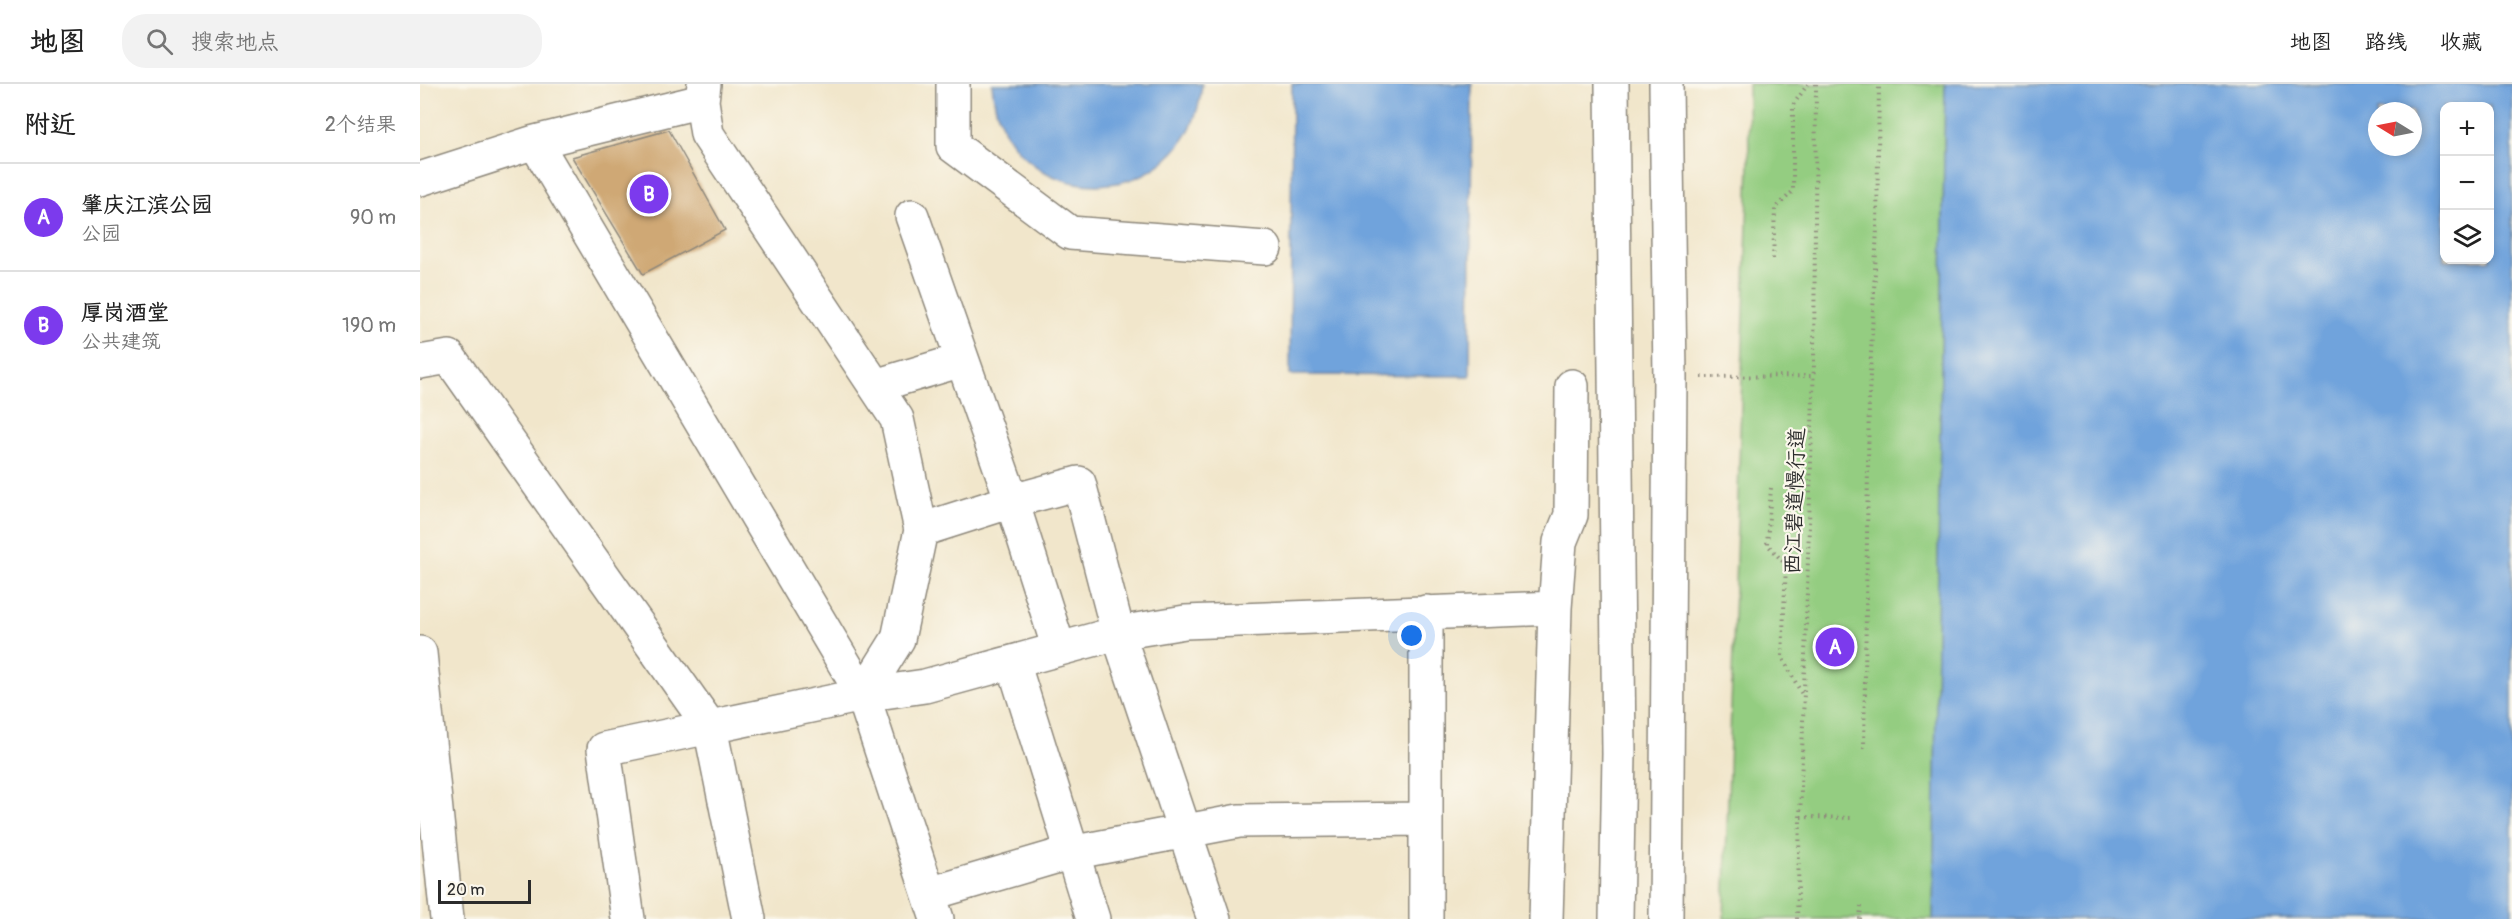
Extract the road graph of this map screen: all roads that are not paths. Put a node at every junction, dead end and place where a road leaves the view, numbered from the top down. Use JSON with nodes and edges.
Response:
{"nodes":[{"id":1,"x":953,"y":84,"type":"edge"},
{"id":2,"x":1612,"y":84,"type":"edge"},
{"id":3,"x":1666,"y":84,"type":"edge"},
{"id":4,"x":703,"y":93,"type":"edge"},
{"id":5,"x":535,"y":142,"type":"junction"},
{"id":6,"x":420,"y":179,"type":"edge"},
{"id":7,"x":912,"y":216,"type":"dead end"},
{"id":8,"x":1265,"y":248,"type":"dead end"},
{"id":9,"x":963,"y":360,"type":"junction"},
{"id":10,"x":420,"y":362,"type":"edge"},
{"id":11,"x":875,"y":386,"type":"junction"},
{"id":12,"x":1572,"y":387,"type":"dead end"},
{"id":13,"x":1012,"y":501,"type":"junction"},
{"id":14,"x":921,"y":530,"type":"junction"},
{"id":15,"x":1555,"y":608,"type":"junction"},
{"id":16,"x":1426,"y":612,"type":"junction"},
{"id":17,"x":1118,"y":633,"type":"junction"},
{"id":18,"x":1059,"y":649,"type":"junction"},
{"id":19,"x":420,"y":653,"type":"edge"},
{"id":20,"x":1013,"y":662,"type":"junction"},
{"id":21,"x":863,"y":695,"type":"junction"},
{"id":22,"x":710,"y":728,"type":"junction"},
{"id":23,"x":1426,"y":819,"type":"junction"},
{"id":24,"x":1185,"y":833,"type":"junction"},
{"id":25,"x":1073,"y":853,"type":"junction"},
{"id":26,"x":933,"y":907,"type":"edge"},
{"id":27,"x":447,"y":919,"type":"edge"},
{"id":28,"x":628,"y":919,"type":"edge"},
{"id":29,"x":749,"y":919,"type":"edge"},
{"id":30,"x":1094,"y":919,"type":"edge"},
{"id":31,"x":1214,"y":919,"type":"edge"},
{"id":32,"x":1426,"y":919,"type":"edge"},
{"id":33,"x":1546,"y":919,"type":"edge"},
{"id":34,"x":1616,"y":919,"type":"edge"},
{"id":35,"x":1666,"y":919,"type":"edge"}],
"edges":[{"from":1,"to":8,"type":"street"},
{"from":2,"to":34,"type":"street"},
{"from":3,"to":35,"type":"street"},
{"from":4,"to":5,"type":"street"},
{"from":4,"to":11,"type":"street"},
{"from":5,"to":6,"type":"street"},
{"from":5,"to":21,"type":"street"},
{"from":7,"to":9,"type":"street"},
{"from":9,"to":11,"type":"street"},
{"from":9,"to":13,"type":"street"},
{"from":10,"to":22,"type":"street"},
{"from":11,"to":14,"type":"street"},
{"from":12,"to":15,"type":"street"},
{"from":13,"to":14,"type":"street"},
{"from":13,"to":17,"type":"street"},
{"from":13,"to":18,"type":"street"},
{"from":14,"to":21,"type":"street"},
{"from":15,"to":16,"type":"street"},
{"from":15,"to":33,"type":"street"},
{"from":16,"to":17,"type":"street"},
{"from":16,"to":23,"type":"street"},
{"from":17,"to":18,"type":"street"},
{"from":17,"to":24,"type":"street"},
{"from":18,"to":20,"type":"street"},
{"from":19,"to":27,"type":"street"},
{"from":20,"to":21,"type":"street"},
{"from":20,"to":25,"type":"street"},
{"from":21,"to":22,"type":"street"},
{"from":21,"to":26,"type":"street"},
{"from":22,"to":28,"type":"street"},
{"from":22,"to":29,"type":"street"},
{"from":23,"to":24,"type":"street"},
{"from":23,"to":32,"type":"street"},
{"from":24,"to":25,"type":"street"},
{"from":24,"to":31,"type":"street"},
{"from":25,"to":26,"type":"street"},
{"from":25,"to":30,"type":"street"}]}
